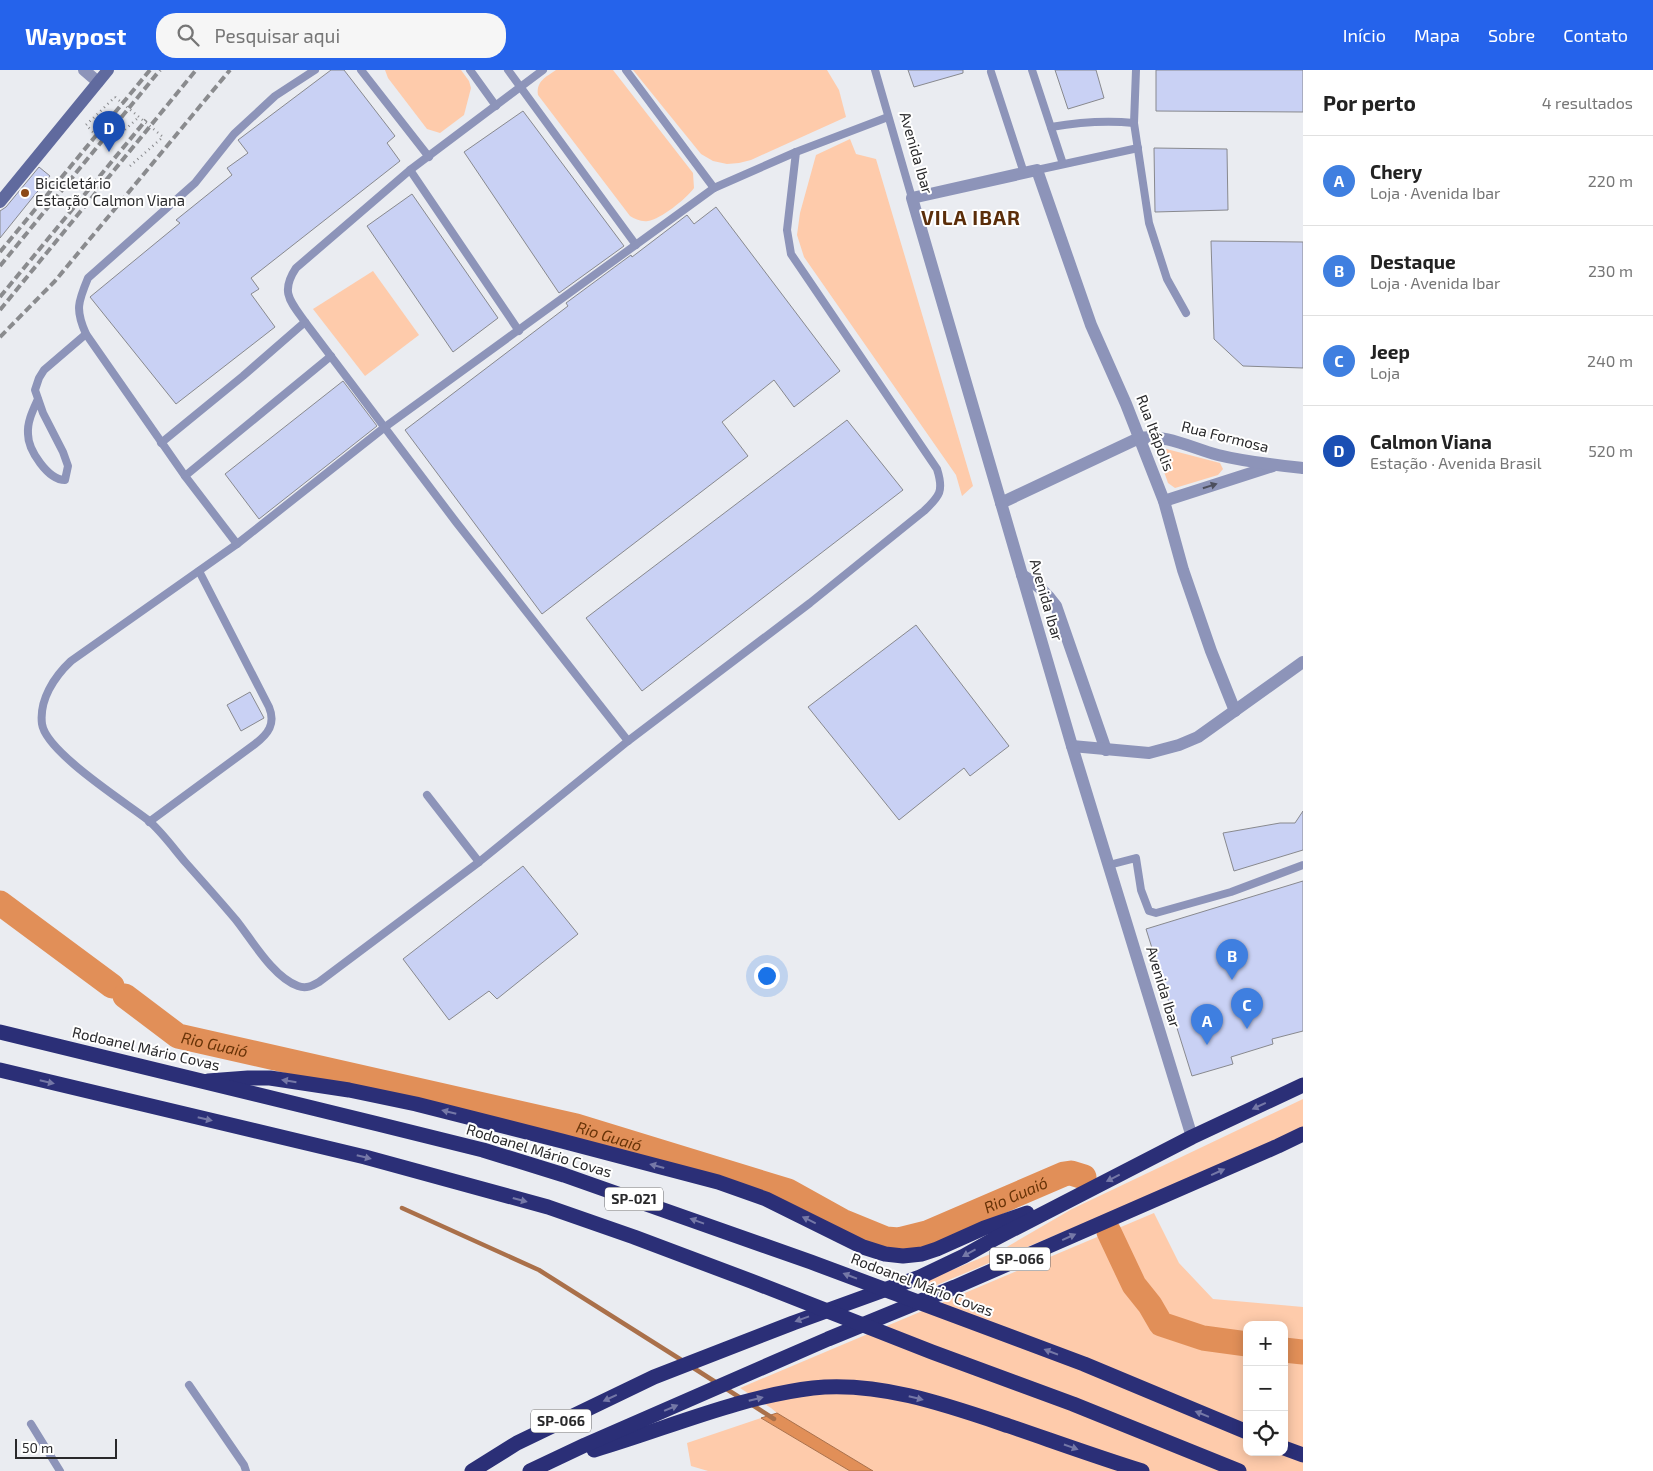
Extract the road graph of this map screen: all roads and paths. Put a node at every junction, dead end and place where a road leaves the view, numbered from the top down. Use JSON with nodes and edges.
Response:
{"nodes":[{"id":1,"x":84,"y":70,"type":"edge"},
{"id":2,"x":108,"y":70,"type":"edge"},
{"id":3,"x":315,"y":70,"type":"edge"},
{"id":4,"x":361,"y":70,"type":"edge"},
{"id":5,"x":470,"y":70,"type":"edge"},
{"id":6,"x":508,"y":70,"type":"edge"},
{"id":7,"x":542,"y":70,"type":"edge"},
{"id":8,"x":626,"y":70,"type":"edge"},
{"id":9,"x":875,"y":70,"type":"edge"},
{"id":10,"x":1032,"y":70,"type":"edge"},
{"id":11,"x":1136,"y":70,"type":"edge"},
{"id":12,"x":991,"y":72,"type":"dead end"},
{"id":13,"x":98,"y":82,"type":"junction"},
{"id":14,"x":520,"y":87,"type":"junction"},
{"id":15,"x":496,"y":106,"type":"junction"},
{"id":16,"x":139,"y":117,"type":"junction"},
{"id":17,"x":888,"y":117,"type":"junction"},
{"id":18,"x":1134,"y":123,"type":"junction"},
{"id":19,"x":1051,"y":127,"type":"junction"},
{"id":20,"x":93,"y":132,"type":"dead end"},
{"id":21,"x":110,"y":144,"type":"dead end"},
{"id":22,"x":1138,"y":148,"type":"junction"},
{"id":23,"x":796,"y":152,"type":"junction"},
{"id":24,"x":429,"y":156,"type":"junction"},
{"id":25,"x":1063,"y":164,"type":"junction"},
{"id":26,"x":130,"y":166,"type":"dead end"},
{"id":27,"x":410,"y":170,"type":"junction"},
{"id":28,"x":1037,"y":170,"type":"junction"},
{"id":29,"x":1024,"y":174,"type":"junction"},
{"id":30,"x":714,"y":188,"type":"junction"},
{"id":31,"x":912,"y":198,"type":"junction"},
{"id":32,"x":0,"y":202,"type":"edge"},
{"id":33,"x":636,"y":245,"type":"junction"},
{"id":34,"x":1186,"y":314,"type":"dead end"},
{"id":35,"x":305,"y":322,"type":"junction"},
{"id":36,"x":519,"y":331,"type":"junction"},
{"id":37,"x":86,"y":334,"type":"junction"},
{"id":38,"x":331,"y":356,"type":"junction"},
{"id":39,"x":38,"y":399,"type":"junction"},
{"id":40,"x":385,"y":427,"type":"junction"},
{"id":41,"x":1139,"y":438,"type":"junction"},
{"id":42,"x":161,"y":443,"type":"junction"},
{"id":43,"x":1275,"y":465,"type":"junction"},
{"id":44,"x":1303,"y":468,"type":"edge"},
{"id":45,"x":185,"y":476,"type":"junction"},
{"id":46,"x":1164,"y":501,"type":"junction"},
{"id":47,"x":1001,"y":504,"type":"junction"},
{"id":48,"x":237,"y":544,"type":"junction"},
{"id":49,"x":199,"y":571,"type":"junction"},
{"id":50,"x":1022,"y":575,"type":"junction"},
{"id":51,"x":1303,"y":662,"type":"edge"},
{"id":52,"x":1236,"y":711,"type":"junction"},
{"id":53,"x":628,"y":741,"type":"junction"},
{"id":54,"x":1072,"y":746,"type":"junction"},
{"id":55,"x":1106,"y":750,"type":"junction"},
{"id":56,"x":427,"y":795,"type":"dead end"},
{"id":57,"x":150,"y":822,"type":"junction"},
{"id":58,"x":479,"y":862,"type":"junction"},
{"id":59,"x":1109,"y":865,"type":"junction"},
{"id":60,"x":1303,"y":865,"type":"edge"},
{"id":61,"x":0,"y":1032,"type":"edge"},
{"id":62,"x":0,"y":1070,"type":"edge"},
{"id":63,"x":207,"y":1081,"type":"junction"},
{"id":64,"x":1303,"y":1085,"type":"edge"},
{"id":65,"x":1303,"y":1134,"type":"edge"},
{"id":66,"x":1192,"y":1137,"type":"junction"},
{"id":67,"x":1078,"y":1196,"type":"junction"},
{"id":68,"x":189,"y":1385,"type":"dead end"},
{"id":69,"x":31,"y":1424,"type":"dead end"},
{"id":70,"x":1243,"y":1430,"type":"edge"},
{"id":71,"x":1288,"y":1449,"type":"edge"},
{"id":72,"x":1303,"y":1455,"type":"edge"},
{"id":73,"x":547,"y":1463,"type":"junction"},
{"id":74,"x":60,"y":1471,"type":"edge"},
{"id":75,"x":246,"y":1471,"type":"edge"},
{"id":76,"x":472,"y":1471,"type":"edge"},
{"id":77,"x":530,"y":1471,"type":"edge"},
{"id":78,"x":1142,"y":1471,"type":"edge"},
{"id":79,"x":1239,"y":1471,"type":"edge"}],
"edges":[{"from":1,"to":13,"type":"street"},
{"from":2,"to":13,"type":"main road"},
{"from":3,"to":37,"type":"lane"},
{"from":4,"to":24,"type":"lane"},
{"from":5,"to":15,"type":"lane"},
{"from":6,"to":14,"type":"lane"},
{"from":7,"to":14,"type":"lane"},
{"from":8,"to":30,"type":"lane"},
{"from":9,"to":17,"type":"lane","name":"Avenida Ibar"},
{"from":10,"to":19,"type":"lane"},
{"from":11,"to":18,"type":"lane"},
{"from":12,"to":29,"type":"lane"},
{"from":13,"to":32,"type":"main road"},
{"from":14,"to":15,"type":"lane"},
{"from":14,"to":33,"type":"lane"},
{"from":15,"to":24,"type":"lane"},
{"from":16,"to":20,"type":"path","bridge":true},
{"from":16,"to":21,"type":"path"},
{"from":16,"to":26,"type":"path","bridge":true},
{"from":17,"to":23,"type":"lane"},
{"from":17,"to":31,"type":"lane","name":"Avenida Ibar"},
{"from":18,"to":19,"type":"lane"},
{"from":18,"to":22,"type":"lane"},
{"from":19,"to":25,"type":"lane"},
{"from":22,"to":25,"type":"lane"},
{"from":22,"to":34,"type":"lane"},
{"from":23,"to":30,"type":"lane"},
{"from":23,"to":53,"type":"lane"},
{"from":24,"to":27,"type":"lane"},
{"from":25,"to":28,"type":"lane"},
{"from":27,"to":35,"type":"lane"},
{"from":27,"to":36,"type":"lane"},
{"from":28,"to":29,"type":"street"},
{"from":28,"to":41,"type":"street","name":"Rua Itápolis"},
{"from":29,"to":31,"type":"street"},
{"from":30,"to":33,"type":"lane"},
{"from":31,"to":47,"type":"street","name":"Avenida Ibar"},
{"from":33,"to":36,"type":"lane"},
{"from":35,"to":38,"type":"lane"},
{"from":35,"to":42,"type":"lane"},
{"from":36,"to":40,"type":"lane"},
{"from":37,"to":39,"type":"lane"},
{"from":37,"to":42,"type":"lane"},
{"from":38,"to":40,"type":"lane"},
{"from":38,"to":45,"type":"lane"},
{"from":39,"to":39,"type":"lane"},
{"from":40,"to":48,"type":"lane"},
{"from":40,"to":53,"type":"lane"},
{"from":41,"to":43,"type":"street","name":"Rua Formosa"},
{"from":41,"to":46,"type":"street","name":"Rua Itápolis"},
{"from":41,"to":47,"type":"street"},
{"from":42,"to":45,"type":"lane"},
{"from":43,"to":44,"type":"street","name":"Rua Formosa"},
{"from":46,"to":43,"type":"street","name":"Rua Formosa","one_way":true},
{"from":45,"to":48,"type":"lane"},
{"from":46,"to":52,"type":"street","name":"Rua Itápolis"},
{"from":47,"to":50,"type":"street","name":"Avenida Ibar"},
{"from":48,"to":49,"type":"lane"},
{"from":49,"to":57,"type":"lane"},
{"from":49,"to":57,"type":"lane"},
{"from":50,"to":54,"type":"street","name":"Avenida Ibar"},
{"from":50,"to":55,"type":"street"},
{"from":51,"to":52,"type":"street"},
{"from":52,"to":55,"type":"street"},
{"from":53,"to":58,"type":"lane"},
{"from":54,"to":55,"type":"street"},
{"from":54,"to":59,"type":"street","name":"Avenida Ibar"},
{"from":56,"to":58,"type":"lane"},
{"from":57,"to":58,"type":"lane"},
{"from":59,"to":60,"type":"lane"},
{"from":59,"to":66,"type":"street","name":"Avenida Ibar"},
{"from":61,"to":63,"type":"highway","name":"Rodoanel Mário Covas","number":"SP-021","bridge":true},
{"from":62,"to":79,"type":"highway","number":"SP-021","one_way":true,"bridge":true},
{"from":67,"to":63,"type":"highway","one_way":true},
{"from":70,"to":63,"type":"highway","name":"Rodoanel Mário Covas","number":"SP-021","one_way":true,"bridge":true},
{"from":64,"to":66,"type":"highway","number":"SP-066","one_way":true},
{"from":73,"to":65,"type":"highway","number":"SP-066","one_way":true},
{"from":66,"to":67,"type":"highway","number":"SP-066","one_way":true},
{"from":67,"to":76,"type":"highway","number":"SP-066","one_way":true},
{"from":68,"to":75,"type":"lane"},
{"from":69,"to":74,"type":"lane"},
{"from":71,"to":72,"type":"highway"},
{"from":73,"to":77,"type":"highway","number":"SP-066"},
{"from":73,"to":78,"type":"highway","one_way":true}]}
